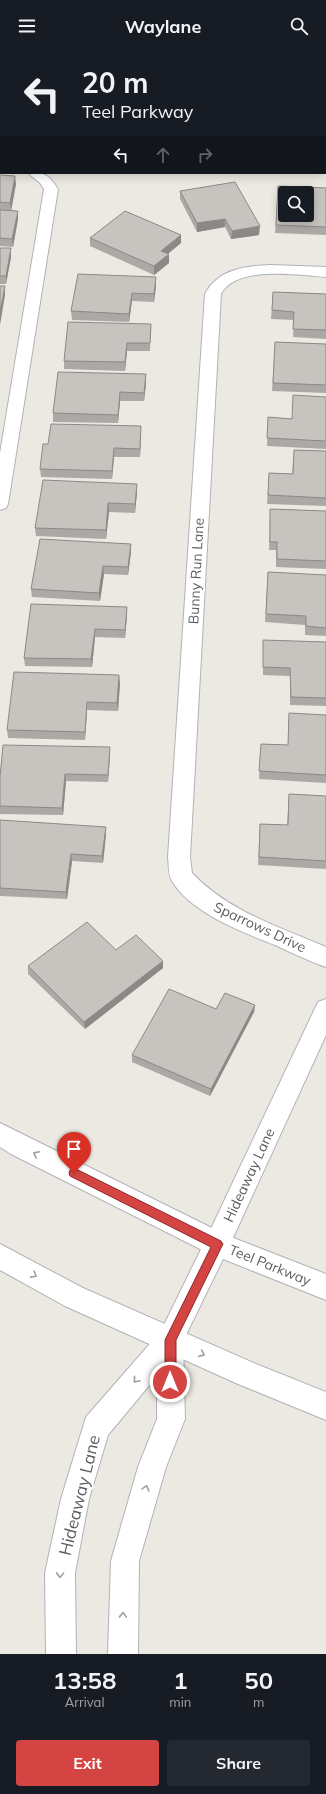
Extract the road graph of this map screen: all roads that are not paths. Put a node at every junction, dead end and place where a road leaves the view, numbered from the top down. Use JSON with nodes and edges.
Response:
{"nodes":[{"id":1,"x":36,"y":174,"type":"edge"},
{"id":2,"x":326,"y":272,"type":"edge"},
{"id":3,"x":0,"y":504,"type":"edge"},
{"id":4,"x":181,"y":876,"type":"joint"},
{"id":5,"x":326,"y":958,"type":"edge"},
{"id":6,"x":326,"y":1009,"type":"edge"},
{"id":7,"x":0,"y":1134,"type":"edge"},
{"id":8,"x":217,"y":1244,"type":"junction"},
{"id":9,"x":0,"y":1256,"type":"edge"},
{"id":10,"x":326,"y":1287,"type":"edge"},
{"id":11,"x":170,"y":1340,"type":"junction"},
{"id":12,"x":326,"y":1406,"type":"edge"},
{"id":13,"x":61,"y":1654,"type":"edge"},
{"id":14,"x":123,"y":1654,"type":"edge"}],
"edges":[{"from":1,"to":3,"type":"lane"},
{"from":2,"to":4,"type":"street","name":"Bunny Run Lane"},
{"from":4,"to":5,"type":"street","name":"Sparrows Drive"},
{"from":6,"to":8,"type":"street","name":"Hideaway Lane"},
{"from":8,"to":7,"type":"street","name":"Teel Parkway","one_way":true},
{"from":8,"to":10,"type":"street","name":"Teel Parkway"},
{"from":8,"to":11,"type":"street","name":"Hideaway Lane"},
{"from":9,"to":11,"type":"street","one_way":true},
{"from":11,"to":12,"type":"street","one_way":true},
{"from":11,"to":13,"type":"street","name":"Hideaway Lane","one_way":true},
{"from":14,"to":11,"type":"street","name":"Hideaway Lane","one_way":true}]}
